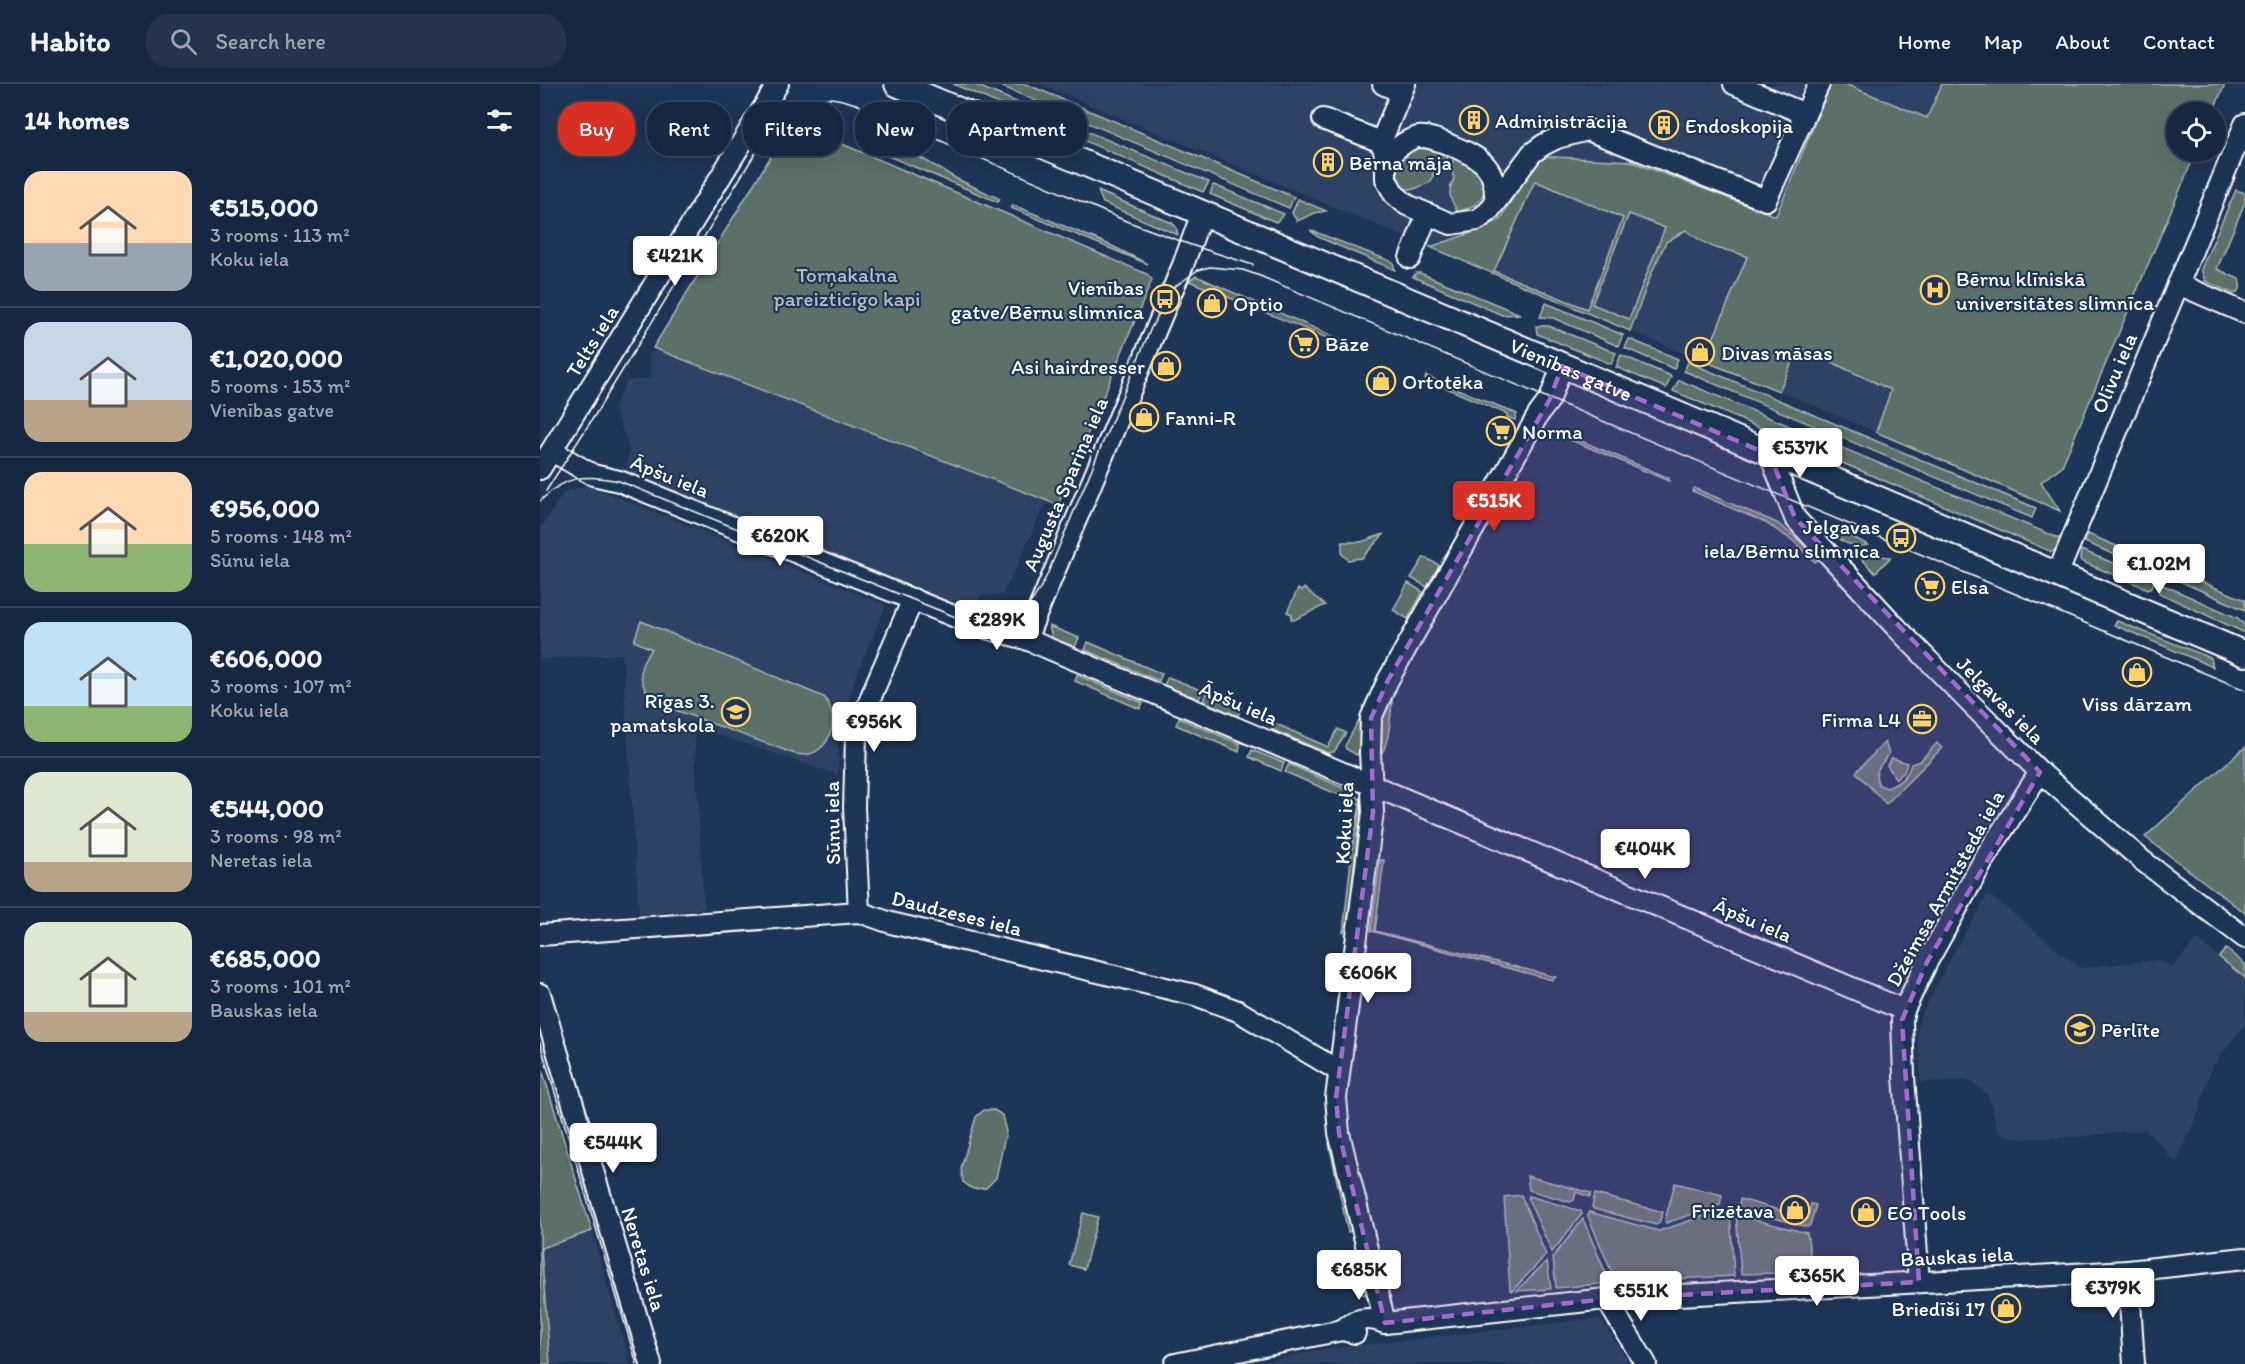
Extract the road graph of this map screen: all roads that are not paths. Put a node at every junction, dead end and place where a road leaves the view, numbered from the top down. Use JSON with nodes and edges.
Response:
{"nodes":[{"id":1,"x":778,"y":84,"type":"edge"},
{"id":2,"x":897,"y":84,"type":"edge"},
{"id":3,"x":1383,"y":84,"type":"edge"},
{"id":4,"x":1734,"y":84,"type":"edge"},
{"id":5,"x":1819,"y":84,"type":"edge"},
{"id":6,"x":1403,"y":88,"type":"edge"},
{"id":7,"x":1805,"y":114,"type":"junction"},
{"id":8,"x":1323,"y":118,"type":"dead end"},
{"id":9,"x":2245,"y":124,"type":"edge"},
{"id":10,"x":1384,"y":149,"type":"junction"},
{"id":11,"x":1495,"y":201,"type":"junction"},
{"id":12,"x":1202,"y":213,"type":"junction"},
{"id":13,"x":1427,"y":215,"type":"junction"},
{"id":14,"x":1410,"y":258,"type":"dead end"},
{"id":15,"x":2178,"y":284,"type":"junction"},
{"id":16,"x":2245,"y":313,"type":"edge"},
{"id":17,"x":1562,"y":366,"type":"junction"},
{"id":18,"x":552,"y":451,"type":"junction"},
{"id":19,"x":1770,"y":455,"type":"junction"},
{"id":20,"x":540,"y":469,"type":"edge"},
{"id":21,"x":2057,"y":575,"type":"junction"},
{"id":22,"x":914,"y":599,"type":"junction"},
{"id":23,"x":1026,"y":639,"type":"junction"},
{"id":24,"x":2245,"y":654,"type":"edge"},
{"id":25,"x":2040,"y":772,"type":"junction"},
{"id":26,"x":1372,"y":785,"type":"junction"},
{"id":27,"x":859,"y":912,"type":"junction"},
{"id":28,"x":540,"y":934,"type":"edge"},
{"id":29,"x":2245,"y":938,"type":"edge"},
{"id":30,"x":540,"y":994,"type":"edge"},
{"id":31,"x":1904,"y":1010,"type":"junction"},
{"id":32,"x":1339,"y":1071,"type":"junction"},
{"id":33,"x":2245,"y":1258,"type":"edge"},
{"id":34,"x":2128,"y":1271,"type":"junction"},
{"id":35,"x":1919,"y":1282,"type":"junction"},
{"id":36,"x":1605,"y":1299,"type":"junction"},
{"id":37,"x":1384,"y":1323,"type":"junction"},
{"id":38,"x":651,"y":1364,"type":"edge"},
{"id":39,"x":1175,"y":1364,"type":"edge"},
{"id":40,"x":1646,"y":1364,"type":"edge"},
{"id":41,"x":2134,"y":1364,"type":"edge"}],
"edges":[{"from":1,"to":18,"type":"street","name":"Telts iela"},
{"from":2,"to":12,"type":"main road","name":"Vienības gatve"},
{"from":3,"to":6,"type":"street"},
{"from":4,"to":7,"type":"street"},
{"from":5,"to":7,"type":"street"},
{"from":6,"to":10,"type":"street"},
{"from":7,"to":11,"type":"street"},
{"from":8,"to":10,"type":"street"},
{"from":9,"to":15,"type":"street","name":"Olīvu iela"},
{"from":10,"to":11,"type":"street"},
{"from":10,"to":13,"type":"street"},
{"from":11,"to":13,"type":"street"},
{"from":12,"to":17,"type":"main road","name":"Vienības gatve"},
{"from":12,"to":23,"type":"street","name":"Augusta Spariņa iela"},
{"from":13,"to":14,"type":"street"},
{"from":15,"to":16,"type":"street"},
{"from":15,"to":21,"type":"street","name":"Olīvu iela"},
{"from":17,"to":19,"type":"main road","name":"Vienības gatve"},
{"from":17,"to":26,"type":"street","name":"Koku iela"},
{"from":18,"to":20,"type":"street","name":"Telts iela"},
{"from":18,"to":22,"type":"street","name":"Āpšu iela"},
{"from":19,"to":21,"type":"main road","name":"Vienības gatve"},
{"from":19,"to":25,"type":"street","name":"Jelgavas iela"},
{"from":21,"to":24,"type":"main road","name":"Vienības gatve"},
{"from":22,"to":23,"type":"street","name":"Āpšu iela"},
{"from":22,"to":27,"type":"street","name":"Sūnu iela"},
{"from":23,"to":26,"type":"street","name":"Āpšu iela"},
{"from":25,"to":29,"type":"street","name":"Jelgavas iela"},
{"from":25,"to":31,"type":"street","name":"Džeimsa Armitsteda iela"},
{"from":26,"to":31,"type":"street","name":"Āpšu iela"},
{"from":26,"to":32,"type":"street","name":"Koku iela"},
{"from":27,"to":28,"type":"street","name":"Daudzeses iela"},
{"from":27,"to":32,"type":"street","name":"Daudzeses iela"},
{"from":30,"to":38,"type":"street","name":"Neretas iela"},
{"from":31,"to":35,"type":"street","name":"Džeimsa Armitsteda iela"},
{"from":32,"to":37,"type":"street","name":"Koku iela"},
{"from":33,"to":34,"type":"street","name":"Bauskas iela"},
{"from":34,"to":35,"type":"street","name":"Bauskas iela"},
{"from":34,"to":41,"type":"street"},
{"from":35,"to":36,"type":"street","name":"Bauskas iela"},
{"from":36,"to":37,"type":"street","name":"Bauskas iela"},
{"from":36,"to":40,"type":"street"},
{"from":37,"to":39,"type":"street","name":"Bauskas iela"}]}
